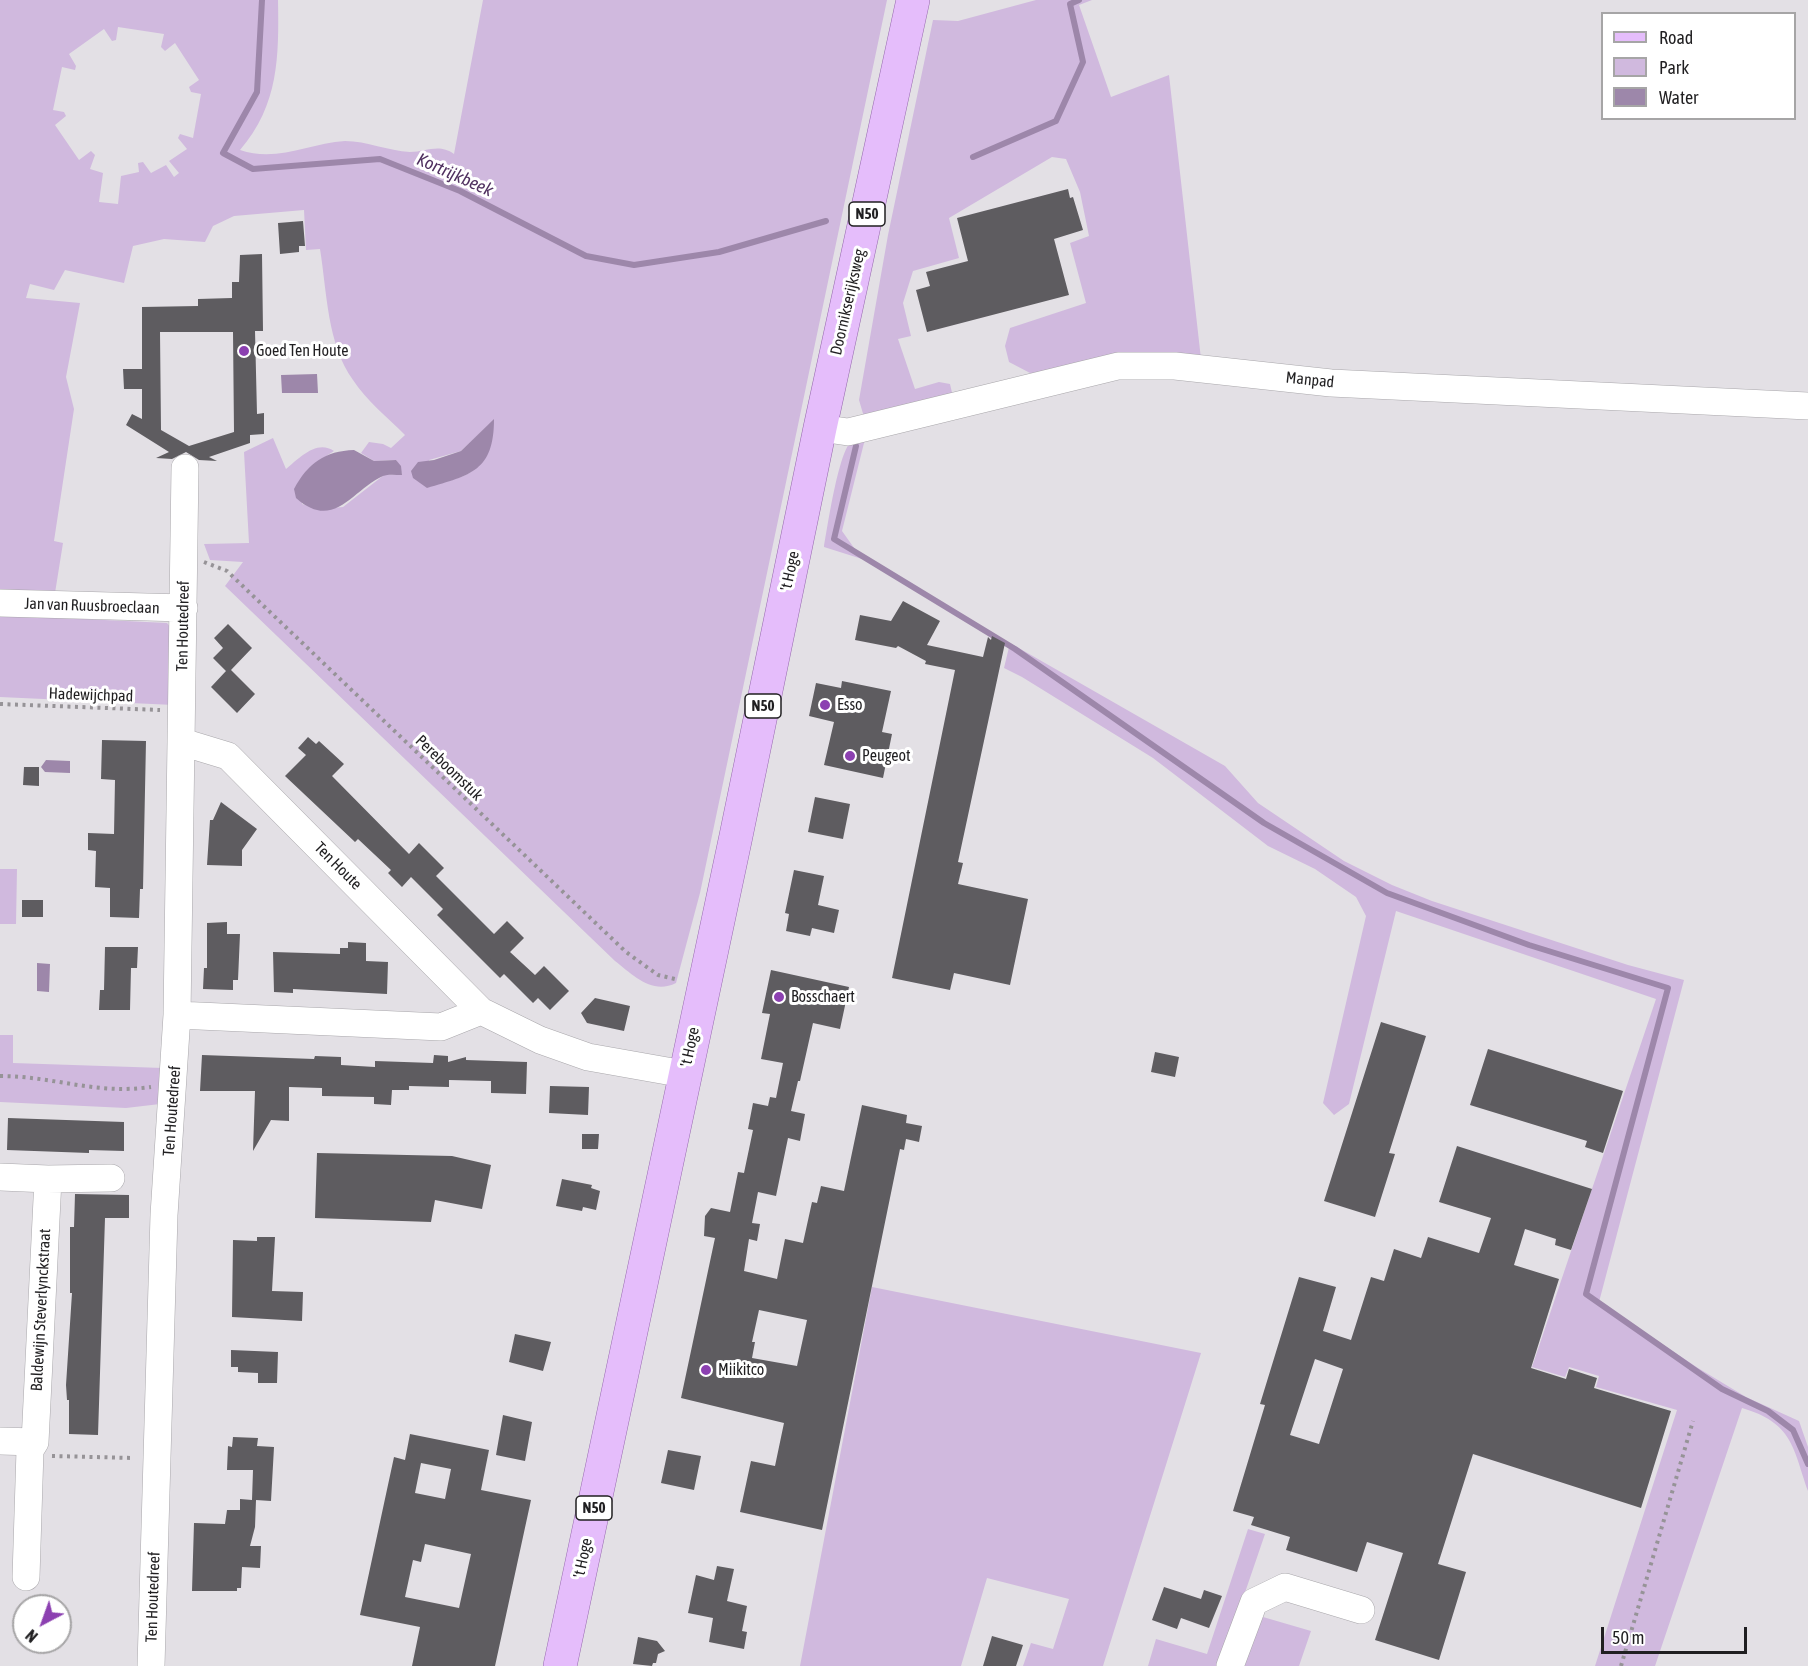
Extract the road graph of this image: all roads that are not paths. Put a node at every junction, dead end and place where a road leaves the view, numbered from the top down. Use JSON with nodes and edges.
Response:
{"nodes":[{"id":1,"x":913,"y":0,"type":"edge"},
{"id":2,"x":1808,"y":406,"type":"edge"},
{"id":3,"x":820,"y":428,"type":"junction"},
{"id":4,"x":185,"y":468,"type":"dead end"},
{"id":5,"x":0,"y":603,"type":"edge"},
{"id":6,"x":184,"y":608,"type":"junction"},
{"id":7,"x":182,"y":742,"type":"junction"},
{"id":8,"x":481,"y":1011,"type":"junction"},
{"id":9,"x":177,"y":1015,"type":"junction"},
{"id":10,"x":684,"y":1074,"type":"junction"},
{"id":11,"x":0,"y":1177,"type":"edge"},
{"id":12,"x":111,"y":1178,"type":"dead end"},
{"id":13,"x":48,"y":1179,"type":"junction"},
{"id":14,"x":0,"y":1441,"type":"edge"},
{"id":15,"x":35,"y":1442,"type":"junction"},
{"id":16,"x":26,"y":1577,"type":"dead end"},
{"id":17,"x":1361,"y":1610,"type":"dead end"},
{"id":18,"x":151,"y":1666,"type":"edge"},
{"id":19,"x":560,"y":1666,"type":"edge"},
{"id":20,"x":1230,"y":1666,"type":"edge"}],
"edges":[{"from":1,"to":3,"type":"main road","name":"Doornikserijksweg","number":"N50"},
{"from":2,"to":3,"type":"street","name":"Manpad"},
{"from":3,"to":10,"type":"main road","name":"'t Hoge","number":"N50"},
{"from":4,"to":6,"type":"street","name":"Ten Houtedreef"},
{"from":5,"to":6,"type":"street","name":"Jan van Ruusbroeclaan"},
{"from":6,"to":7,"type":"street","name":"Ten Houtedreef"},
{"from":7,"to":8,"type":"street","name":"Ten Houte"},
{"from":7,"to":9,"type":"street","name":"Ten Houtedreef"},
{"from":8,"to":9,"type":"street"},
{"from":8,"to":10,"type":"street","name":"Ten Houte"},
{"from":9,"to":18,"type":"street","name":"Ten Houtedreef"},
{"from":10,"to":19,"type":"main road","name":"'t Hoge","number":"N50"},
{"from":11,"to":13,"type":"street"},
{"from":12,"to":13,"type":"street"},
{"from":13,"to":15,"type":"street","name":"Baldewijn Steverlynckstraat"},
{"from":14,"to":15,"type":"street"},
{"from":15,"to":16,"type":"street","name":"Baldewijn Steverlynckstraat"},
{"from":17,"to":20,"type":"street"}]}
